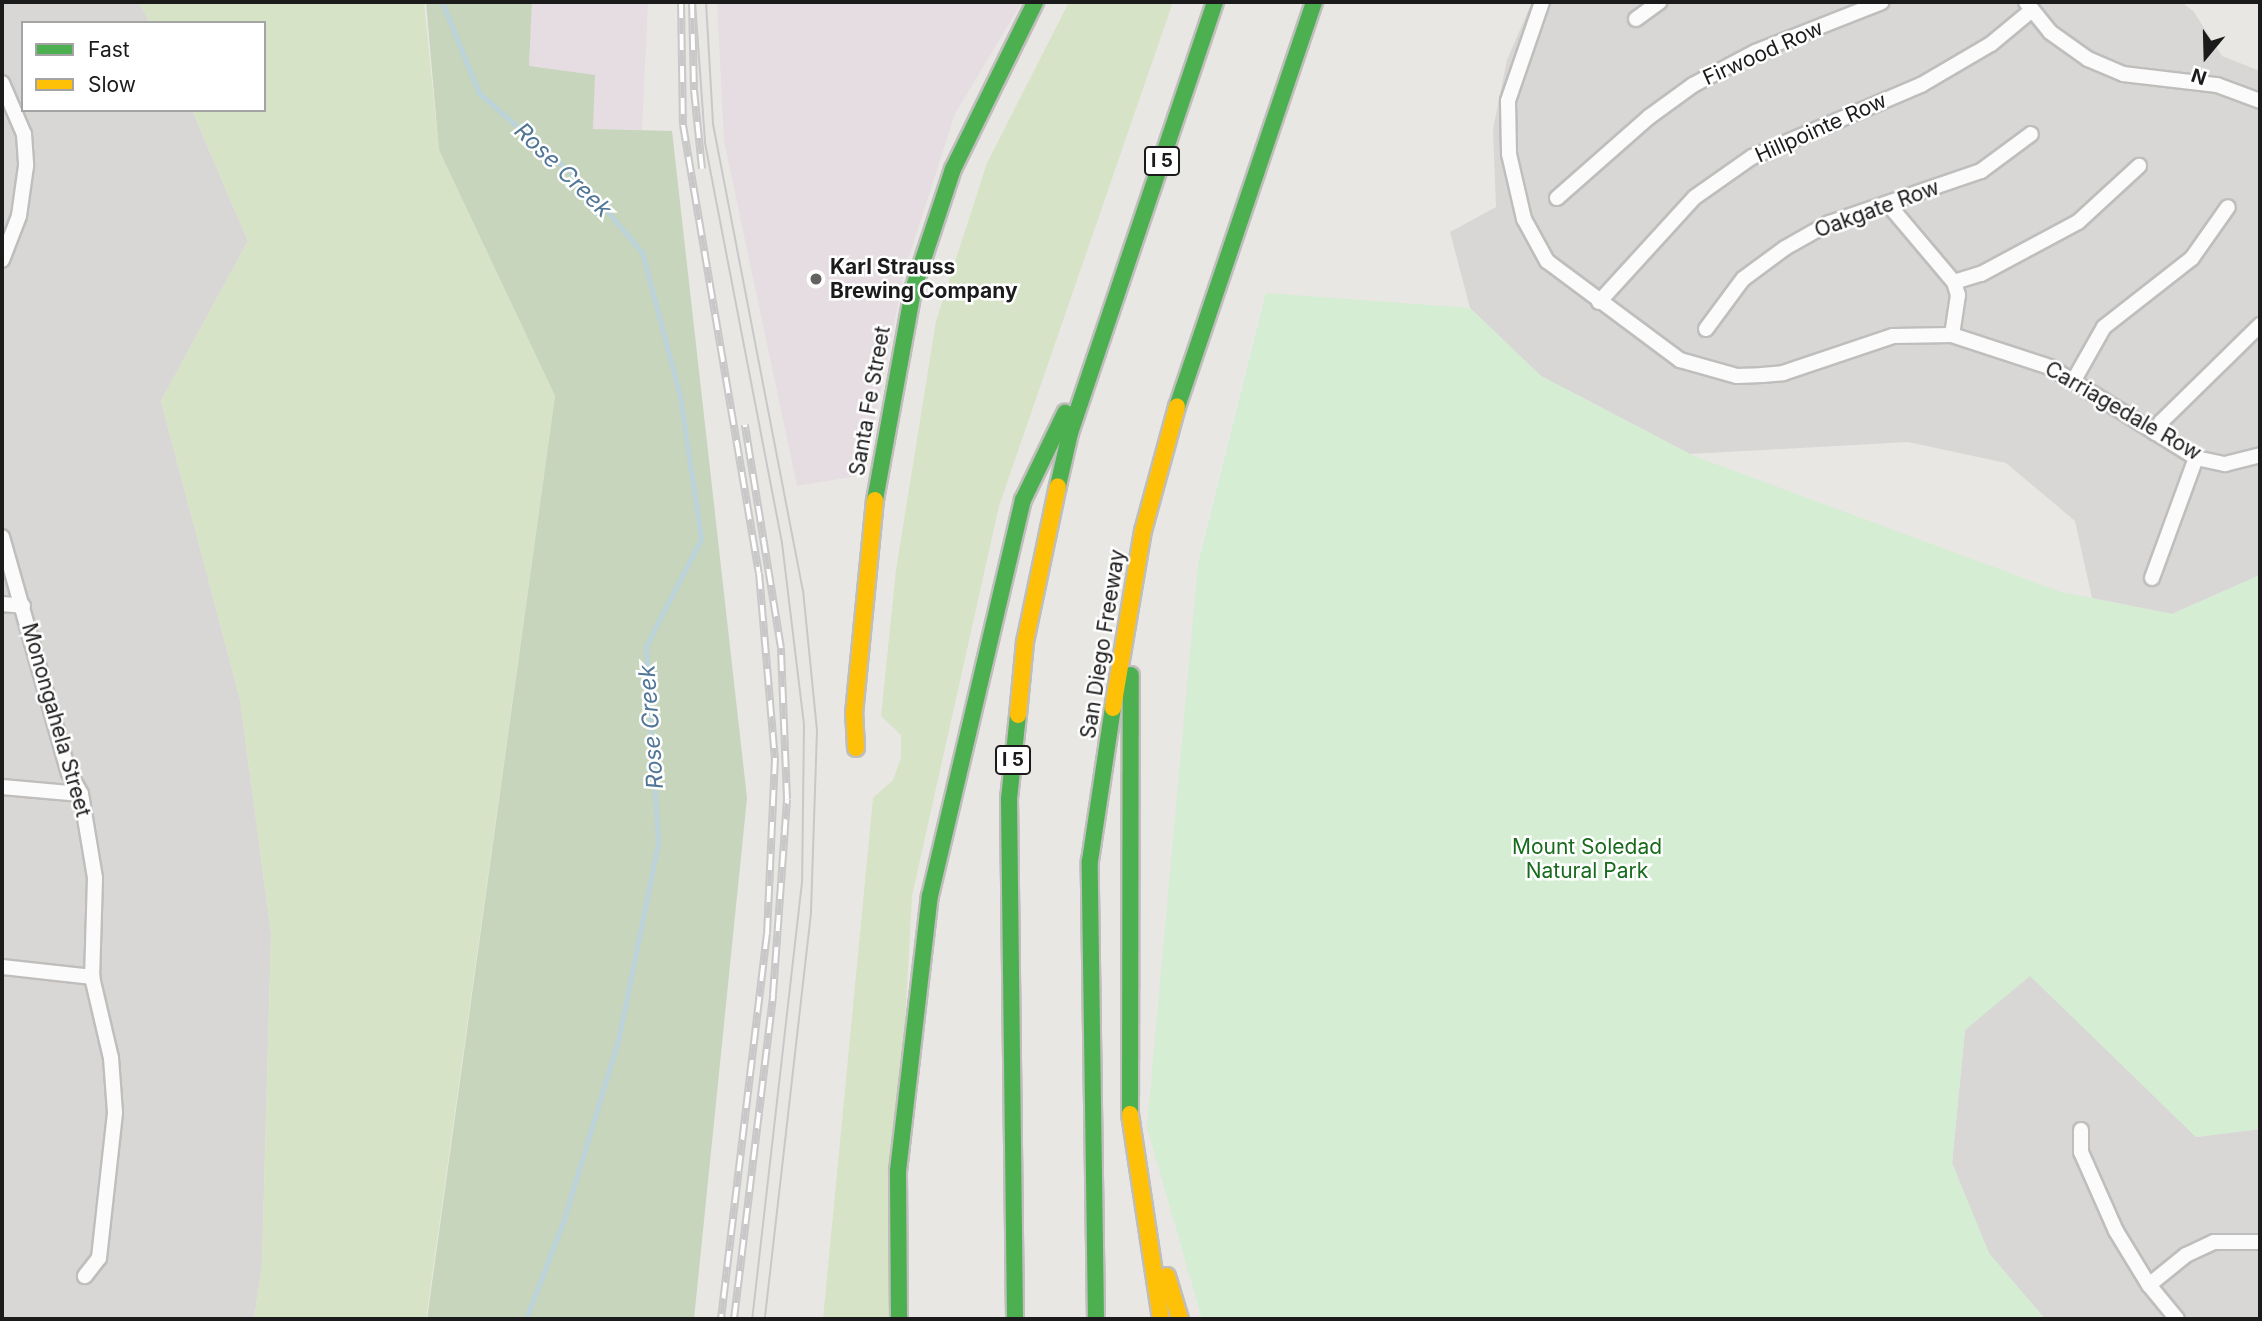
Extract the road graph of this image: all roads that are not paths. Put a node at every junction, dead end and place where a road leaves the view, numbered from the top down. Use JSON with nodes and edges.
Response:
{"nodes":[{"id":1,"x":1035,"y":2,"type":"edge"},
{"id":2,"x":1214,"y":2,"type":"edge"},
{"id":3,"x":1314,"y":2,"type":"edge"},
{"id":4,"x":1542,"y":2,"type":"edge"},
{"id":5,"x":1659,"y":2,"type":"edge"},
{"id":6,"x":1882,"y":2,"type":"edge"},
{"id":7,"x":2029,"y":6,"type":"edge"},
{"id":8,"x":1636,"y":19,"type":"dead end"},
{"id":9,"x":2,"y":83,"type":"edge"},
{"id":10,"x":2260,"y":102,"type":"edge"},
{"id":11,"x":2031,"y":134,"type":"dead end"},
{"id":12,"x":2138,"y":166,"type":"dead end"},
{"id":13,"x":1557,"y":198,"type":"dead end"},
{"id":14,"x":1888,"y":204,"type":"junction"},
{"id":15,"x":2228,"y":206,"type":"dead end"},
{"id":16,"x":2,"y":260,"type":"edge"},
{"id":17,"x":1954,"y":282,"type":"junction"},
{"id":18,"x":1599,"y":302,"type":"junction"},
{"id":19,"x":1109,"y":321,"type":"junction"},
{"id":20,"x":2260,"y":325,"type":"edge"},
{"id":21,"x":1706,"y":329,"type":"dead end"},
{"id":22,"x":1952,"y":335,"type":"junction"},
{"id":23,"x":2074,"y":380,"type":"junction"},
{"id":24,"x":2155,"y":433,"type":"junction"},
{"id":25,"x":2260,"y":455,"type":"edge"},
{"id":26,"x":2196,"y":458,"type":"junction"},
{"id":27,"x":2,"y":537,"type":"edge"},
{"id":28,"x":2152,"y":578,"type":"dead end"},
{"id":29,"x":1131,"y":594,"type":"junction"},
{"id":30,"x":2,"y":604,"type":"edge"},
{"id":31,"x":23,"y":606,"type":"junction"},
{"id":32,"x":856,"y":748,"type":"dead end"},
{"id":33,"x":2,"y":787,"type":"edge"},
{"id":34,"x":81,"y":794,"type":"junction"},
{"id":35,"x":2,"y":967,"type":"edge"},
{"id":36,"x":92,"y":977,"type":"junction"},
{"id":37,"x":2081,"y":1130,"type":"dead end"},
{"id":38,"x":1132,"y":1153,"type":"junction"},
{"id":39,"x":1011,"y":1211,"type":"junction"},
{"id":40,"x":2260,"y":1242,"type":"edge"},
{"id":41,"x":85,"y":1276,"type":"dead end"},
{"id":42,"x":2149,"y":1285,"type":"junction"},
{"id":43,"x":899,"y":1319,"type":"edge"},
{"id":44,"x":1002,"y":1319,"type":"edge"},
{"id":45,"x":1015,"y":1319,"type":"edge"},
{"id":46,"x":1096,"y":1319,"type":"edge"},
{"id":47,"x":1161,"y":1319,"type":"edge"},
{"id":48,"x":1180,"y":1319,"type":"edge"},
{"id":49,"x":2177,"y":1319,"type":"edge"}],
"edges":[{"from":1,"to":32,"type":"main road","name":"Santa Fe Street"},
{"from":2,"to":19,"type":"main road","number":"I 5"},
{"from":3,"to":29,"type":"main road","name":"San Diego Freeway"},
{"from":4,"to":18,"type":"street","name":"Carriagedale Row"},
{"from":5,"to":8,"type":"street"},
{"from":6,"to":13,"type":"street","name":"Firwood Row"},
{"from":7,"to":10,"type":"street"},
{"from":7,"to":18,"type":"street","name":"Hillpointe Row"},
{"from":9,"to":16,"type":"street"},
{"from":11,"to":14,"type":"street","name":"Oakgate Row"},
{"from":12,"to":17,"type":"street"},
{"from":14,"to":17,"type":"street"},
{"from":14,"to":21,"type":"street","name":"Oakgate Row"},
{"from":15,"to":23,"type":"street"},
{"from":17,"to":22,"type":"street"},
{"from":18,"to":22,"type":"street","name":"Carriagedale Row"},
{"from":19,"to":39,"type":"main road","number":"I 5"},
{"from":19,"to":43,"type":"main road"},
{"from":20,"to":24,"type":"street"},
{"from":22,"to":23,"type":"street","name":"Carriagedale Row"},
{"from":23,"to":24,"type":"street","name":"Carriagedale Row"},
{"from":24,"to":26,"type":"street","name":"Carriagedale Row"},
{"from":25,"to":26,"type":"street","name":"Carriagedale Row"},
{"from":26,"to":28,"type":"street"},
{"from":27,"to":31,"type":"street","name":"Monongahela Street"},
{"from":29,"to":38,"type":"main road"},
{"from":29,"to":46,"type":"main road","name":"San Diego Freeway"},
{"from":30,"to":31,"type":"street"},
{"from":31,"to":34,"type":"street","name":"Monongahela Street"},
{"from":33,"to":34,"type":"street"},
{"from":34,"to":36,"type":"street","name":"Monongahela Street"},
{"from":35,"to":36,"type":"street"},
{"from":36,"to":41,"type":"street","name":"Monongahela Street"},
{"from":37,"to":42,"type":"street"},
{"from":38,"to":47,"type":"main road"},
{"from":38,"to":48,"type":"main road"},
{"from":39,"to":44,"type":"main road"},
{"from":39,"to":45,"type":"main road","number":"I 5"},
{"from":40,"to":42,"type":"street"},
{"from":42,"to":49,"type":"street"}]}
